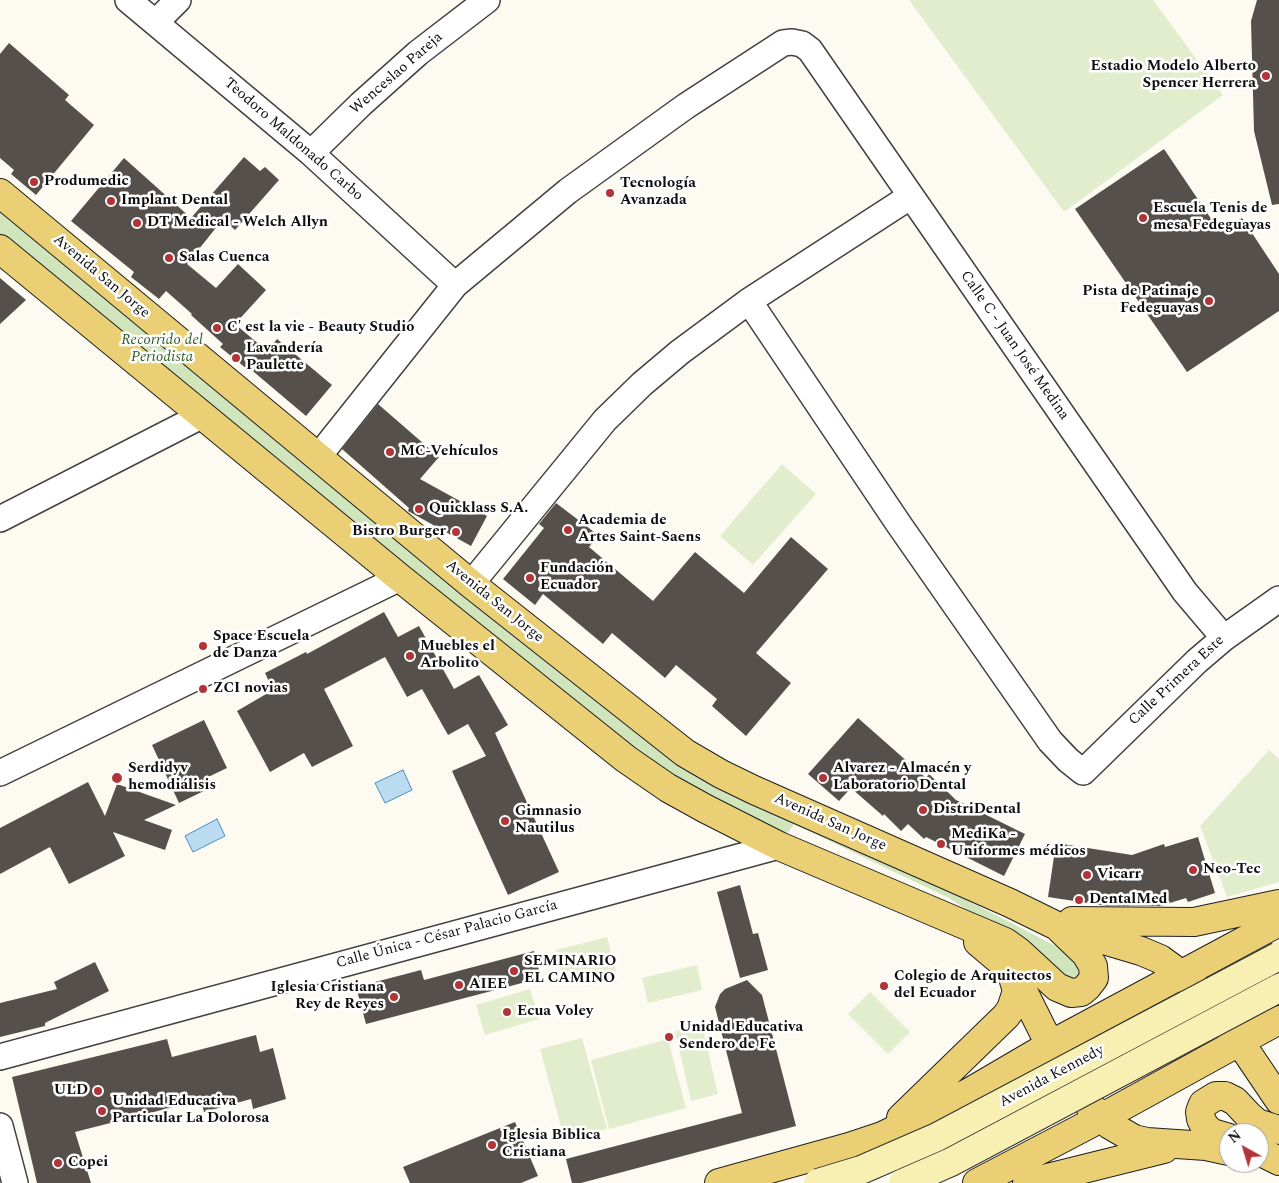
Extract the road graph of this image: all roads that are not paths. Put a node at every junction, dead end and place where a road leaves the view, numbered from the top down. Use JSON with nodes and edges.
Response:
{"nodes":[{"id":1,"x":128,"y":0,"type":"edge"},
{"id":2,"x":178,"y":0,"type":"edge"},
{"id":3,"x":487,"y":0,"type":"edge"},
{"id":4,"x":156,"y":22,"type":"junction"},
{"id":5,"x":311,"y":153,"type":"junction"},
{"id":6,"x":0,"y":193,"type":"edge"},
{"id":7,"x":910,"y":196,"type":"junction"},
{"id":8,"x":1,"y":252,"type":"edge"},
{"id":9,"x":455,"y":285,"type":"junction"},
{"id":10,"x":750,"y":301,"type":"junction"},
{"id":11,"x":201,"y":416,"type":"junction"},
{"id":12,"x":318,"y":457,"type":"junction"},
{"id":13,"x":0,"y":519,"type":"edge"},
{"id":14,"x":400,"y":578,"type":"junction"},
{"id":15,"x":472,"y":584,"type":"junction"},
{"id":16,"x":1279,"y":599,"type":"edge"},
{"id":17,"x":1224,"y":638,"type":"junction"},
{"id":18,"x":0,"y":773,"type":"edge"},
{"id":19,"x":778,"y":846,"type":"junction"},
{"id":20,"x":1279,"y":904,"type":"edge"},
{"id":21,"x":948,"y":918,"type":"junction"},
{"id":22,"x":1279,"y":922,"type":"edge"},
{"id":23,"x":1051,"y":924,"type":"junction"},
{"id":24,"x":1279,"y":926,"type":"edge"},
{"id":25,"x":1279,"y":956,"type":"edge"},
{"id":26,"x":1012,"y":974,"type":"junction"},
{"id":27,"x":1182,"y":975,"type":"junction"},
{"id":28,"x":1279,"y":988,"type":"edge"},
{"id":29,"x":1279,"y":1020,"type":"edge"},
{"id":30,"x":1239,"y":1041,"type":"junction"},
{"id":31,"x":1050,"y":1045,"type":"junction"},
{"id":32,"x":0,"y":1057,"type":"edge"},
{"id":33,"x":968,"y":1093,"type":"junction"},
{"id":34,"x":1279,"y":1100,"type":"edge"},
{"id":35,"x":1101,"y":1118,"type":"junction"},
{"id":36,"x":1257,"y":1123,"type":"edge"},
{"id":37,"x":0,"y":1126,"type":"edge"},
{"id":38,"x":1219,"y":1135,"type":"edge"},
{"id":39,"x":1184,"y":1145,"type":"junction"},
{"id":40,"x":849,"y":1147,"type":"junction"},
{"id":41,"x":1219,"y":1149,"type":"edge"},
{"id":42,"x":1017,"y":1176,"type":"edge"},
{"id":43,"x":15,"y":1183,"type":"edge"},
{"id":44,"x":719,"y":1183,"type":"edge"},
{"id":45,"x":818,"y":1183,"type":"edge"},
{"id":46,"x":902,"y":1183,"type":"edge"},
{"id":47,"x":977,"y":1183,"type":"edge"}],
"edges":[{"from":1,"to":4,"type":"street","name":"Teodoro Maldonado Carbo"},
{"from":2,"to":4,"type":"street"},
{"from":3,"to":5,"type":"street","name":"Wenceslao Pareja"},
{"from":4,"to":5,"type":"street","name":"Teodoro Maldonado Carbo"},
{"from":5,"to":9,"type":"street","name":"Teodoro Maldonado Carbo"},
{"from":6,"to":12,"type":"main road","name":"Avenida San Jorge"},
{"from":7,"to":9,"type":"street","name":"Calle C - Juan José Medina"},
{"from":7,"to":10,"type":"street"},
{"from":7,"to":17,"type":"street","name":"Calle C - Juan José Medina"},
{"from":8,"to":11,"type":"main road"},
{"from":9,"to":12,"type":"street"},
{"from":10,"to":15,"type":"street"},
{"from":10,"to":17,"type":"street","name":"Calle Primera Este"},
{"from":11,"to":13,"type":"street"},
{"from":11,"to":14,"type":"main road"},
{"from":12,"to":15,"type":"main road","name":"Avenida San Jorge"},
{"from":14,"to":18,"type":"street"},
{"from":14,"to":19,"type":"main road"},
{"from":15,"to":23,"type":"main road","name":"Avenida San Jorge"},
{"from":16,"to":17,"type":"street","name":"Calle Primera Este"},
{"from":19,"to":21,"type":"main road"},
{"from":19,"to":32,"type":"street","name":"Calle Única - César Palacio García"},
{"from":20,"to":23,"type":"main road"},
{"from":21,"to":23,"type":"main road"},
{"from":21,"to":26,"type":"main road"},
{"from":22,"to":27,"type":"main road"},
{"from":23,"to":27,"type":"main road"},
{"from":24,"to":28,"type":"main road"},
{"from":25,"to":45,"type":"main road","name":"Avenida Kennedy","bridge":true},
{"from":26,"to":31,"type":"main road"},
{"from":26,"to":40,"type":"main road"},
{"from":27,"to":30,"type":"main road"},
{"from":27,"to":31,"type":"main road"},
{"from":28,"to":46,"type":"main road","name":"Avenida Kennedy","bridge":true},
{"from":29,"to":30,"type":"main road"},
{"from":30,"to":34,"type":"main road"},
{"from":30,"to":35,"type":"main road"},
{"from":31,"to":33,"type":"main road"},
{"from":31,"to":35,"type":"main road"},
{"from":33,"to":40,"type":"main road"},
{"from":33,"to":42,"type":"main road"},
{"from":35,"to":39,"type":"main road"},
{"from":35,"to":42,"type":"main road"},
{"from":36,"to":38,"type":"main road"},
{"from":37,"to":43,"type":"street"},
{"from":39,"to":41,"type":"main road"},
{"from":39,"to":42,"type":"main road"},
{"from":40,"to":44,"type":"main road"},
{"from":42,"to":47,"type":"main road"}]}
